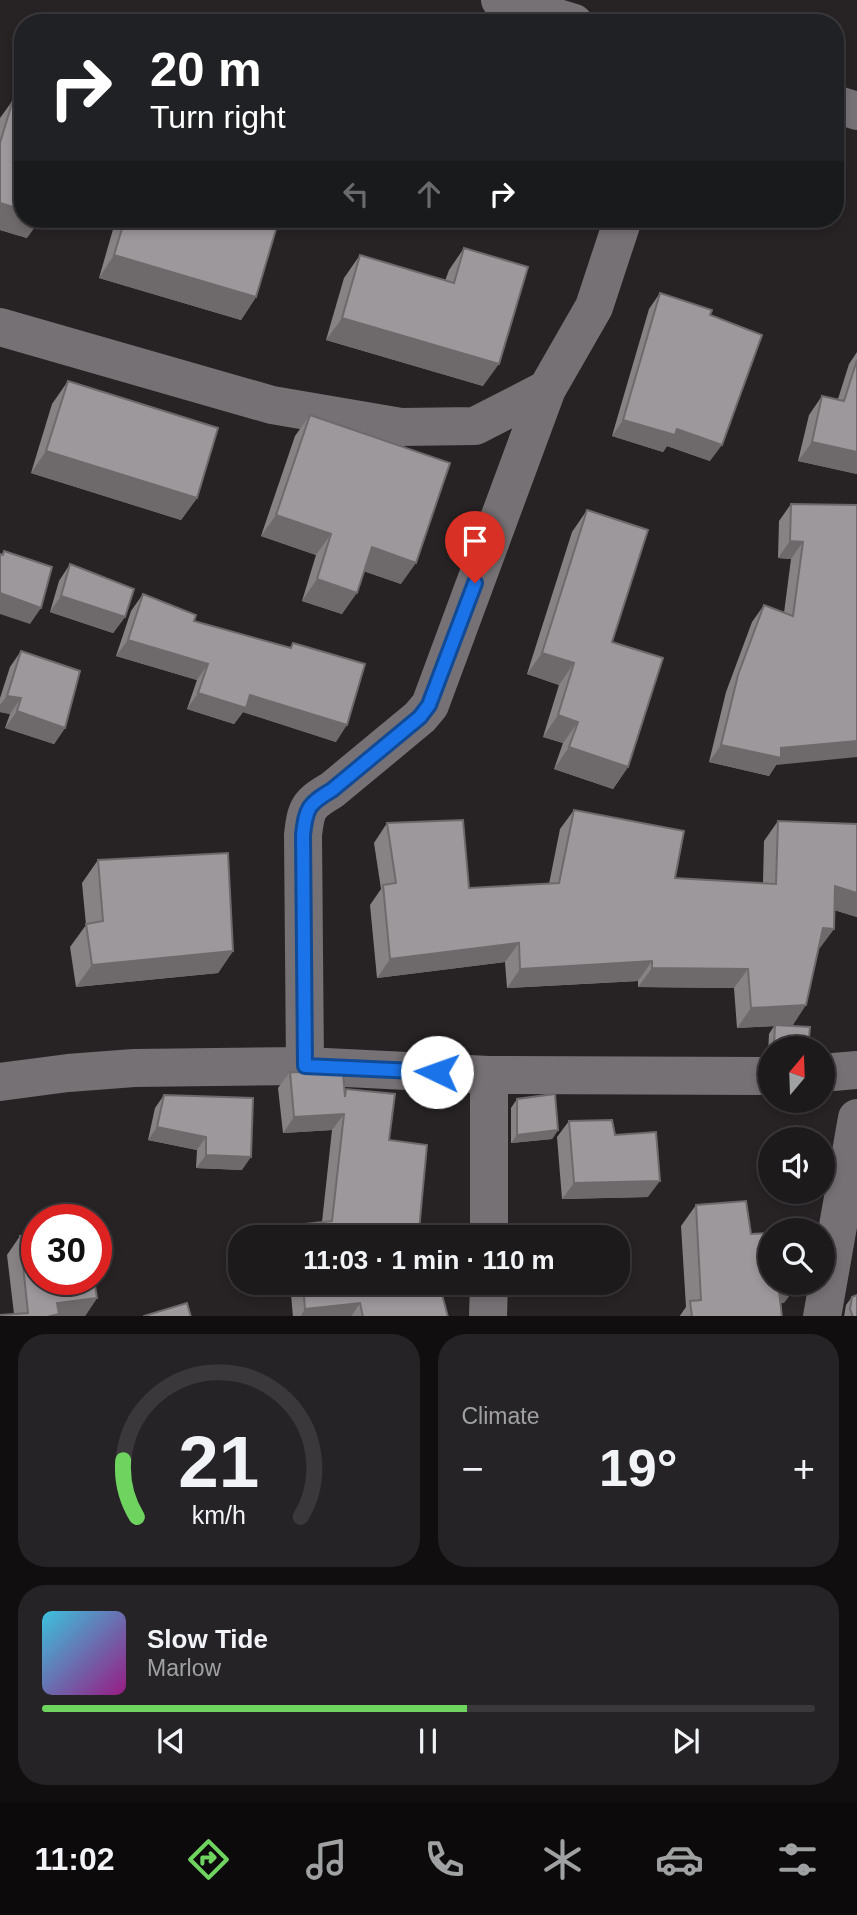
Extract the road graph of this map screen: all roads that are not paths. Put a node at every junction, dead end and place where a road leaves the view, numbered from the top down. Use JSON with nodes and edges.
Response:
{"nodes":[{"id":1,"x":500,"y":0,"type":"edge"},
{"id":2,"x":545,"y":14,"type":"edge"},
{"id":3,"x":620,"y":228,"type":"edge"},
{"id":4,"x":0,"y":327,"type":"edge"},
{"id":5,"x":547,"y":389,"type":"junction"},
{"id":6,"x":305,"y":1066,"type":"junction"},
{"id":7,"x":857,"y":1070,"type":"edge"},
{"id":8,"x":835,"y":1072,"type":"edge"},
{"id":9,"x":489,"y":1074,"type":"junction"},
{"id":10,"x":758,"y":1076,"type":"edge"},
{"id":11,"x":0,"y":1082,"type":"edge"},
{"id":12,"x":857,"y":1118,"type":"edge"},
{"id":13,"x":489,"y":1225,"type":"edge"},
{"id":14,"x":489,"y":1295,"type":"edge"},
{"id":15,"x":488,"y":1316,"type":"edge"},
{"id":16,"x":822,"y":1316,"type":"edge"}],
"edges":[{"from":1,"to":2,"type":"street"},
{"from":3,"to":5,"type":"street"},
{"from":4,"to":5,"type":"street"},
{"from":5,"to":6,"type":"street"},
{"from":6,"to":9,"type":"street"},
{"from":6,"to":11,"type":"street"},
{"from":7,"to":8,"type":"street"},
{"from":9,"to":10,"type":"street"},
{"from":9,"to":13,"type":"street"},
{"from":12,"to":16,"type":"street"},
{"from":14,"to":15,"type":"street"}]}
